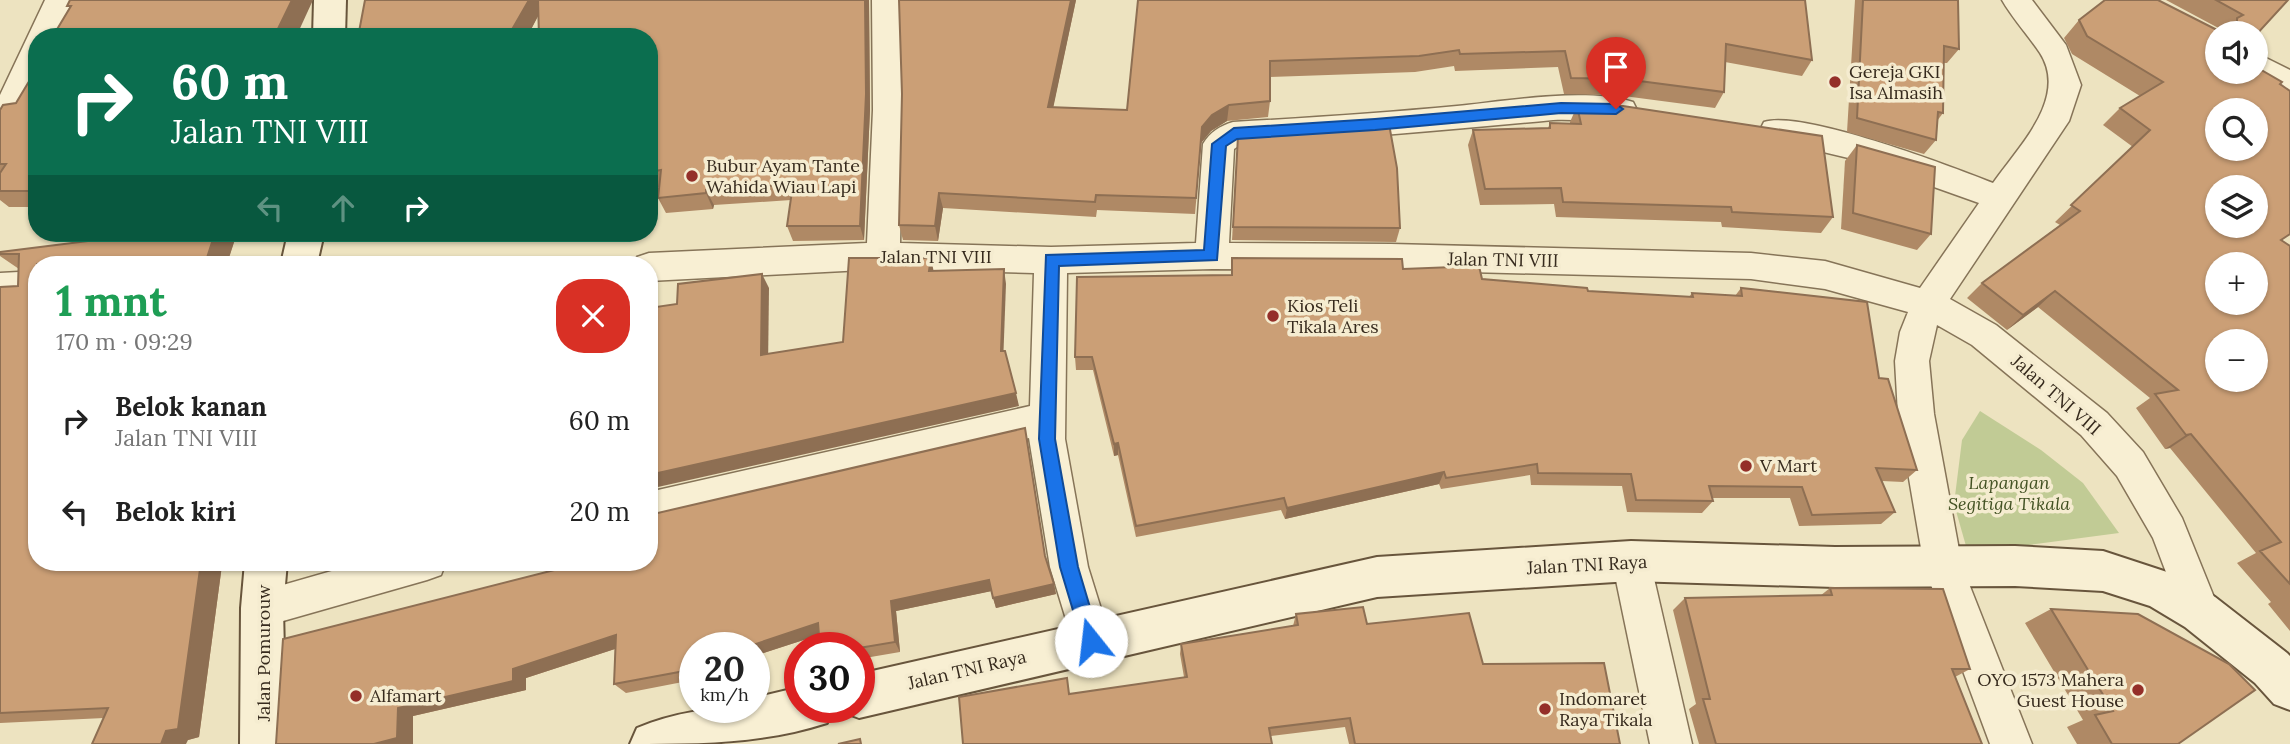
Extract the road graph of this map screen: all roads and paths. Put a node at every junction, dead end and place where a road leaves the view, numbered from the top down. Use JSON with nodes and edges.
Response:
{"nodes":[{"id":1,"x":59,"y":0,"type":"edge"},
{"id":2,"x":330,"y":0,"type":"edge"},
{"id":3,"x":886,"y":0,"type":"edge"},
{"id":4,"x":2016,"y":0,"type":"edge"},
{"id":5,"x":45,"y":28,"type":"edge"},
{"id":6,"x":329,"y":28,"type":"edge"},
{"id":7,"x":28,"y":60,"type":"edge"},
{"id":8,"x":2268,"y":71,"type":"edge"},
{"id":9,"x":2290,"y":84,"type":"edge"},
{"id":10,"x":7,"y":100,"type":"edge"},
{"id":11,"x":1654,"y":114,"type":"edge"},
{"id":12,"x":1745,"y":126,"type":"edge"},
{"id":13,"x":0,"y":131,"type":"edge"},
{"id":14,"x":1999,"y":198,"type":"junction"},
{"id":15,"x":883,"y":256,"type":"junction"},
{"id":16,"x":1212,"y":256,"type":"junction"},
{"id":17,"x":1051,"y":260,"type":"junction"},
{"id":18,"x":658,"y":267,"type":"edge"},
{"id":19,"x":28,"y":285,"type":"edge"},
{"id":20,"x":0,"y":287,"type":"edge"},
{"id":21,"x":1928,"y":304,"type":"junction"},
{"id":22,"x":1047,"y":418,"type":"junction"},
{"id":23,"x":658,"y":507,"type":"edge"},
{"id":24,"x":1631,"y":561,"type":"junction"},
{"id":25,"x":1943,"y":566,"type":"junction"},
{"id":26,"x":265,"y":571,"type":"edge"},
{"id":27,"x":395,"y":571,"type":"edge"},
{"id":28,"x":262,"y":608,"type":"junction"},
{"id":29,"x":2200,"y":612,"type":"junction"},
{"id":30,"x":1091,"y":641,"type":"junction"},
{"id":31,"x":2290,"y":688,"type":"edge"},
{"id":32,"x":875,"y":691,"type":"edge"},
{"id":33,"x":784,"y":713,"type":"edge"},
{"id":34,"x":264,"y":744,"type":"edge"},
{"id":35,"x":653,"y":744,"type":"edge"},
{"id":36,"x":1671,"y":744,"type":"edge"},
{"id":37,"x":2011,"y":744,"type":"edge"}],
"edges":[{"from":1,"to":5,"type":"street"},
{"from":2,"to":6,"type":"main road"},
{"from":3,"to":15,"type":"street"},
{"from":4,"to":14,"type":"street"},
{"from":7,"to":10,"type":"street"},
{"from":8,"to":9,"type":"street"},
{"from":10,"to":13,"type":"street"},
{"from":11,"to":16,"type":"street"},
{"from":12,"to":14,"type":"street"},
{"from":14,"to":21,"type":"street"},
{"from":15,"to":17,"type":"street","name":"Jalan TNI VIII"},
{"from":15,"to":18,"type":"street","name":"Jalan TNI VIII"},
{"from":16,"to":17,"type":"street","name":"Jalan TNI VIII"},
{"from":16,"to":21,"type":"street","name":"Jalan TNI VIII"},
{"from":17,"to":22,"type":"street"},
{"from":19,"to":20,"type":"street"},
{"from":21,"to":25,"type":"street"},
{"from":21,"to":29,"type":"street","name":"Jalan TNI VIII"},
{"from":22,"to":23,"type":"street"},
{"from":22,"to":30,"type":"street"},
{"from":24,"to":25,"type":"main road","name":"Jalan TNI Raya"},
{"from":24,"to":30,"type":"main road","name":"Jalan TNI Raya"},
{"from":24,"to":36,"type":"street"},
{"from":25,"to":29,"type":"main road","name":"Jalan TNI Raya"},
{"from":25,"to":37,"type":"street"},
{"from":26,"to":28,"type":"main road","name":"Jalan Pomurouw"},
{"from":27,"to":28,"type":"street"},
{"from":28,"to":34,"type":"main road","name":"Jalan Pomurouw"},
{"from":29,"to":31,"type":"main road","name":"Jalan TNI Raya"},
{"from":30,"to":32,"type":"main road","name":"Jalan TNI Raya"},
{"from":33,"to":35,"type":"main road"}]}
